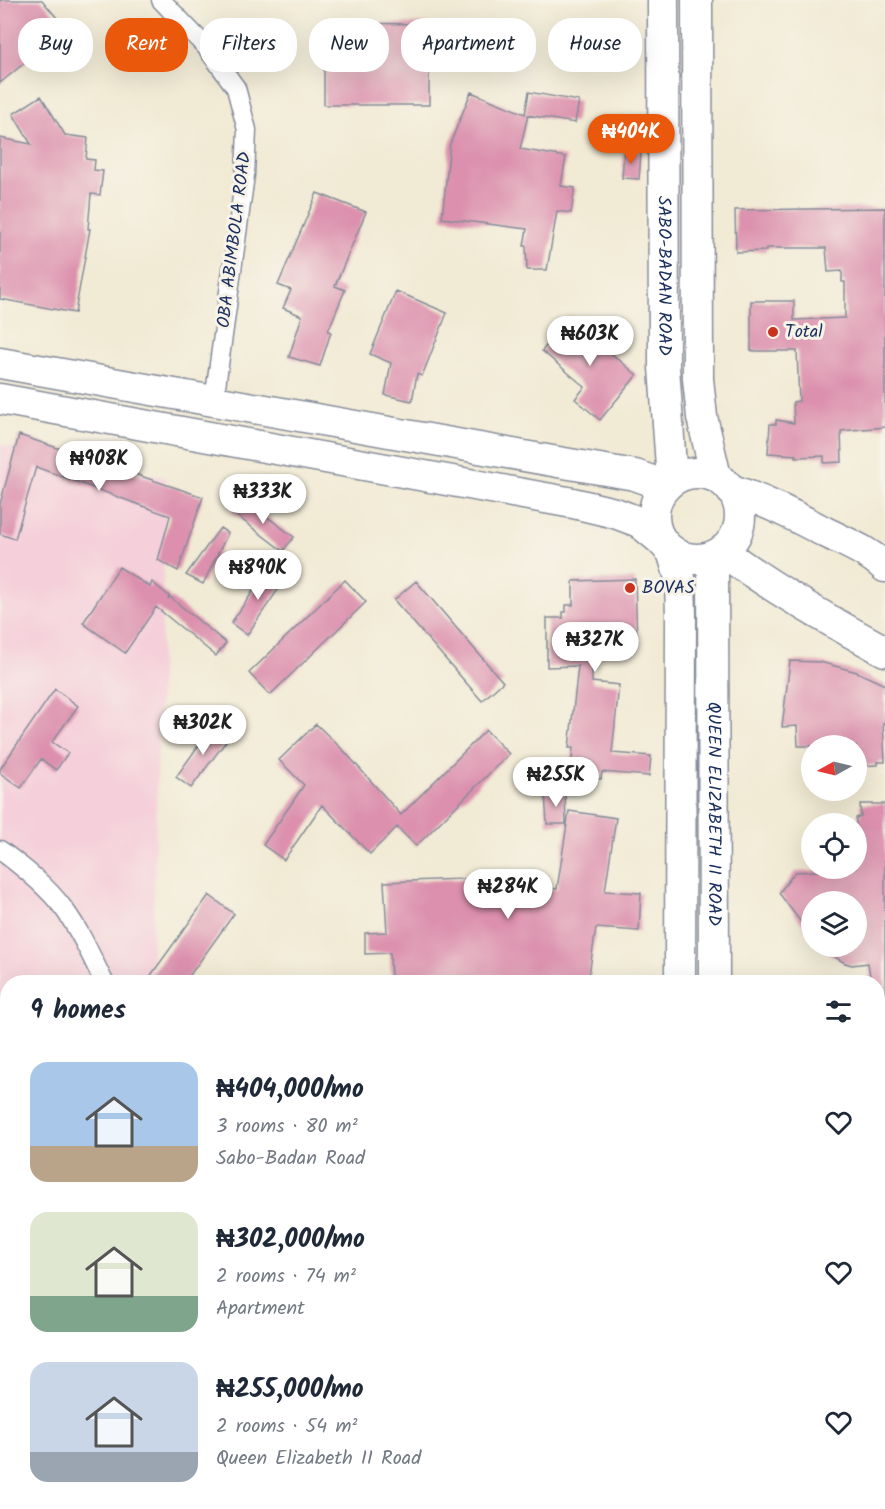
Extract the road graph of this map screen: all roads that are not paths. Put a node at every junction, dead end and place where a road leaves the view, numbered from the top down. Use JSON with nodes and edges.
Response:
{"nodes":[{"id":1,"x":161,"y":0,"type":"edge"},
{"id":2,"x":663,"y":0,"type":"edge"},
{"id":3,"x":697,"y":0,"type":"edge"},
{"id":4,"x":0,"y":363,"type":"edge"},
{"id":5,"x":0,"y":399,"type":"edge"},
{"id":6,"x":214,"y":401,"type":"junction"},
{"id":7,"x":669,"y":483,"type":"junction"},
{"id":8,"x":724,"y":484,"type":"junction"},
{"id":9,"x":667,"y":546,"type":"junction"},
{"id":10,"x":718,"y":554,"type":"junction"},
{"id":11,"x":878,"y":558,"type":"edge"},
{"id":12,"x":885,"y":651,"type":"edge"},
{"id":13,"x":0,"y":850,"type":"edge"},
{"id":14,"x":101,"y":975,"type":"edge"},
{"id":15,"x":680,"y":975,"type":"edge"},
{"id":16,"x":714,"y":975,"type":"edge"}],
"edges":[{"from":1,"to":6,"type":"street","name":"OBA ABIMBOLA ROAD"},
{"from":2,"to":7,"type":"highway","name":"SABO-BADAN ROAD"},
{"from":3,"to":8,"type":"highway","name":"SABO-BADAN ROAD"},
{"from":4,"to":6,"type":"highway"},
{"from":5,"to":9,"type":"highway"},
{"from":6,"to":7,"type":"highway"},
{"from":7,"to":8,"type":"highway"},
{"from":7,"to":9,"type":"highway"},
{"from":8,"to":10,"type":"highway"},
{"from":8,"to":11,"type":"highway"},
{"from":9,"to":10,"type":"highway"},
{"from":9,"to":15,"type":"highway","name":"QUEEN ELIZABETH II ROAD"},
{"from":10,"to":12,"type":"highway"},
{"from":10,"to":16,"type":"highway","name":"QUEEN ELIZABETH II ROAD"},
{"from":13,"to":14,"type":"street"}]}
